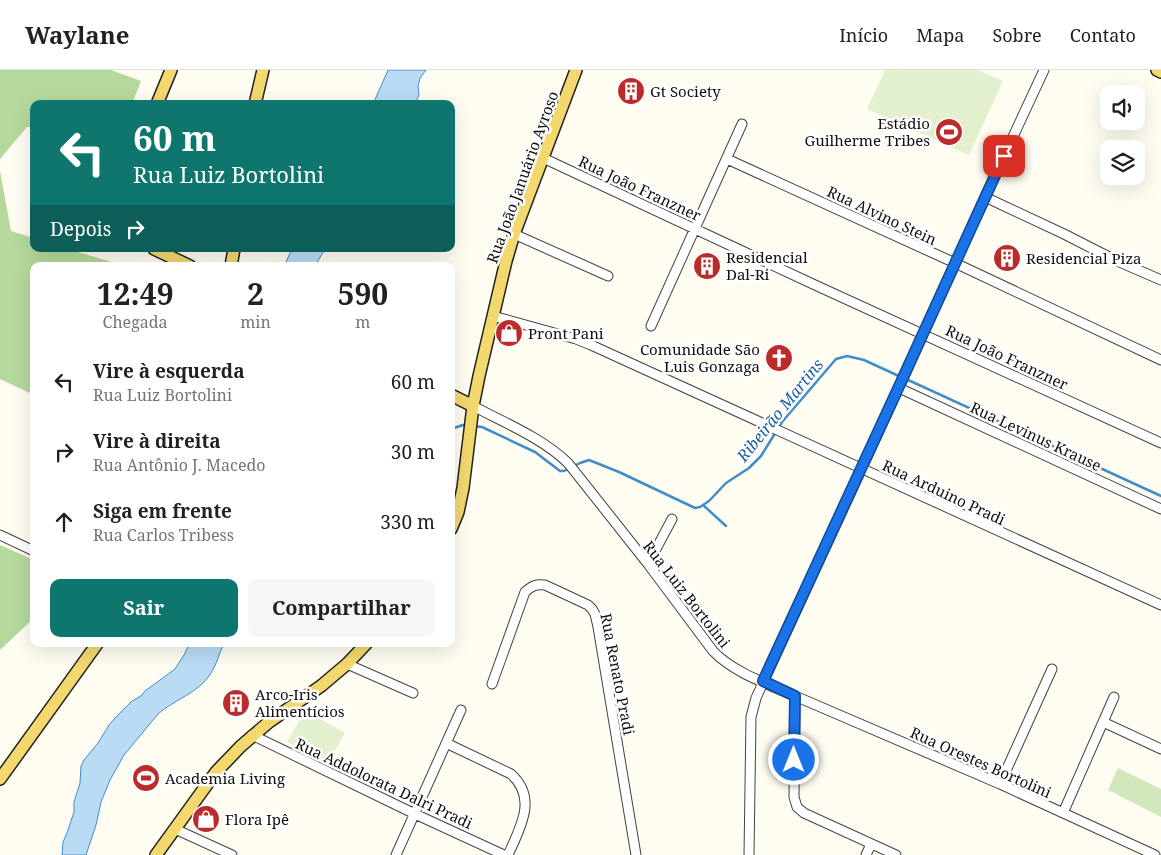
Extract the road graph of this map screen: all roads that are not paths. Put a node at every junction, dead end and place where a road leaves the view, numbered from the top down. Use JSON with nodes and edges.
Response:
{"nodes":[{"id":1,"x":171,"y":70,"type":"edge"},
{"id":2,"x":263,"y":70,"type":"edge"},
{"id":3,"x":576,"y":70,"type":"edge"},
{"id":4,"x":1044,"y":70,"type":"edge"},
{"id":5,"x":1157,"y":70,"type":"edge"},
{"id":6,"x":1161,"y":72,"type":"edge"},
{"id":7,"x":158,"y":100,"type":"edge"},
{"id":8,"x":256,"y":100,"type":"edge"},
{"id":9,"x":742,"y":124,"type":"dead end"},
{"id":10,"x":543,"y":158,"type":"junction"},
{"id":11,"x":726,"y":159,"type":"junction"},
{"id":12,"x":985,"y":197,"type":"junction"},
{"id":13,"x":695,"y":228,"type":"junction"},
{"id":14,"x":514,"y":234,"type":"junction"},
{"id":15,"x":160,"y":252,"type":"edge"},
{"id":16,"x":182,"y":262,"type":"edge"},
{"id":17,"x":955,"y":263,"type":"junction"},
{"id":18,"x":608,"y":276,"type":"dead end"},
{"id":19,"x":1161,"y":280,"type":"edge"},
{"id":20,"x":493,"y":316,"type":"junction"},
{"id":21,"x":651,"y":326,"type":"dead end"},
{"id":22,"x":923,"y":334,"type":"junction"},
{"id":23,"x":1161,"y":360,"type":"edge"},
{"id":24,"x":901,"y":382,"type":"junction"},
{"id":25,"x":455,"y":397,"type":"edge"},
{"id":26,"x":473,"y":406,"type":"junction"},
{"id":27,"x":1161,"y":443,"type":"edge"},
{"id":28,"x":861,"y":469,"type":"junction"},
{"id":29,"x":1161,"y":509,"type":"edge"},
{"id":30,"x":455,"y":519,"type":"edge"},
{"id":31,"x":672,"y":519,"type":"dead end"},
{"id":32,"x":0,"y":536,"type":"edge"},
{"id":33,"x":30,"y":549,"type":"edge"},
{"id":34,"x":648,"y":564,"type":"junction"},
{"id":35,"x":1161,"y":606,"type":"edge"},
{"id":36,"x":95,"y":647,"type":"edge"},
{"id":37,"x":363,"y":647,"type":"edge"},
{"id":38,"x":347,"y":664,"type":"junction"},
{"id":39,"x":1052,"y":669,"type":"dead end"},
{"id":40,"x":763,"y":681,"type":"junction"},
{"id":41,"x":492,"y":684,"type":"dead end"},
{"id":42,"x":413,"y":694,"type":"dead end"},
{"id":43,"x":795,"y":696,"type":"junction"},
{"id":44,"x":1114,"y":697,"type":"dead end"},
{"id":45,"x":461,"y":710,"type":"dead end"},
{"id":46,"x":1103,"y":722,"type":"junction"},
{"id":47,"x":252,"y":735,"type":"junction"},
{"id":48,"x":446,"y":743,"type":"junction"},
{"id":49,"x":1161,"y":749,"type":"edge"},
{"id":50,"x":0,"y":779,"type":"edge"},
{"id":51,"x":1000,"y":784,"type":"junction"},
{"id":52,"x":1063,"y":813,"type":"junction"},
{"id":53,"x":415,"y":814,"type":"junction"},
{"id":54,"x":175,"y":829,"type":"junction"},
{"id":55,"x":871,"y":844,"type":"junction"},
{"id":56,"x":156,"y":855,"type":"edge"},
{"id":57,"x":232,"y":855,"type":"edge"},
{"id":58,"x":396,"y":855,"type":"edge"},
{"id":59,"x":506,"y":855,"type":"edge"},
{"id":60,"x":636,"y":855,"type":"edge"},
{"id":61,"x":749,"y":855,"type":"edge"},
{"id":62,"x":866,"y":855,"type":"edge"},
{"id":63,"x":896,"y":855,"type":"edge"},
{"id":64,"x":1155,"y":855,"type":"edge"}],
"edges":[{"from":1,"to":7,"type":"main road"},
{"from":2,"to":8,"type":"main road"},
{"from":3,"to":10,"type":"main road","name":"Rua João Januário Ayroso"},
{"from":4,"to":12,"type":"street"},
{"from":5,"to":6,"type":"main road"},
{"from":9,"to":11,"type":"street"},
{"from":10,"to":13,"type":"street","name":"Rua João Franzner"},
{"from":10,"to":14,"type":"main road","name":"Rua João Januário Ayroso"},
{"from":11,"to":13,"type":"street"},
{"from":11,"to":17,"type":"street","name":"Rua Alvino Stein"},
{"from":12,"to":17,"type":"street"},
{"from":12,"to":19,"type":"street"},
{"from":13,"to":21,"type":"street"},
{"from":13,"to":22,"type":"street","name":"Rua João Franzner"},
{"from":14,"to":18,"type":"street"},
{"from":14,"to":20,"type":"main road","name":"Rua João Januário Ayroso"},
{"from":15,"to":16,"type":"main road"},
{"from":17,"to":22,"type":"street"},
{"from":17,"to":23,"type":"street","name":"Rua Alvino Stein"},
{"from":20,"to":26,"type":"main road","name":"Rua João Januário Ayroso"},
{"from":20,"to":28,"type":"street","name":"Rua Arduino Pradi"},
{"from":22,"to":24,"type":"street"},
{"from":22,"to":27,"type":"street","name":"Rua João Franzner"},
{"from":24,"to":28,"type":"street"},
{"from":24,"to":29,"type":"street","name":"Rua Levinus Krause"},
{"from":25,"to":26,"type":"main road"},
{"from":26,"to":30,"type":"main road","name":"Rua João Januário Ayroso"},
{"from":26,"to":34,"type":"street","name":"Rua Luiz Bortolini"},
{"from":28,"to":35,"type":"street","name":"Rua Arduino Pradi"},
{"from":28,"to":40,"type":"street"},
{"from":31,"to":34,"type":"street"},
{"from":32,"to":33,"type":"street"},
{"from":34,"to":40,"type":"street","name":"Rua Luiz Bortolini"},
{"from":36,"to":50,"type":"main road"},
{"from":37,"to":38,"type":"main road"},
{"from":38,"to":42,"type":"street"},
{"from":38,"to":47,"type":"main road"},
{"from":39,"to":51,"type":"street"},
{"from":40,"to":43,"type":"street","name":"Rua Luiz Bortolini"},
{"from":40,"to":61,"type":"street"},
{"from":41,"to":60,"type":"street","name":"Rua Renato Pradi"},
{"from":43,"to":51,"type":"street","name":"Rua Orestes Bortolini"},
{"from":43,"to":55,"type":"street"},
{"from":44,"to":46,"type":"street"},
{"from":45,"to":48,"type":"street"},
{"from":46,"to":49,"type":"street"},
{"from":46,"to":52,"type":"street"},
{"from":47,"to":53,"type":"street","name":"Rua Addolorata Dalri Pradi"},
{"from":47,"to":54,"type":"main road"},
{"from":48,"to":53,"type":"street"},
{"from":48,"to":59,"type":"street"},
{"from":51,"to":52,"type":"street","name":"Rua Orestes Bortolini"},
{"from":52,"to":64,"type":"street","name":"Rua Orestes Bortolini"},
{"from":53,"to":58,"type":"street"},
{"from":53,"to":59,"type":"street","name":"Rua Addolorata Dalri Pradi"},
{"from":54,"to":56,"type":"main road"},
{"from":54,"to":57,"type":"street"},
{"from":55,"to":62,"type":"street"},
{"from":55,"to":63,"type":"street"}]}
